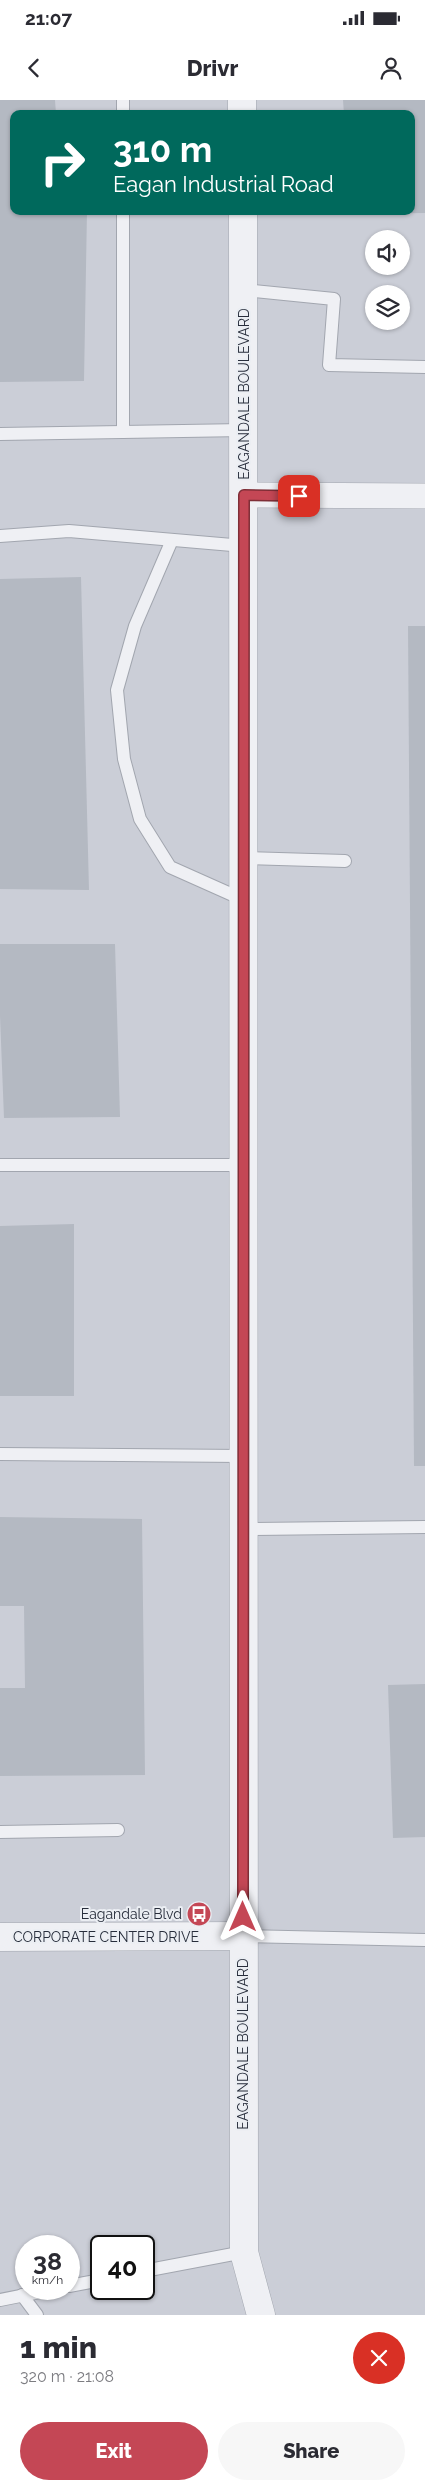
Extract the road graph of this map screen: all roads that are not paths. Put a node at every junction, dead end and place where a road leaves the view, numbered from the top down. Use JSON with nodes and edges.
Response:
{"nodes":[{"id":1,"x":123,"y":215,"type":"edge"},
{"id":2,"x":243,"y":215,"type":"edge"},
{"id":3,"x":243,"y":290,"type":"junction"},
{"id":4,"x":425,"y":367,"type":"edge"},
{"id":5,"x":244,"y":430,"type":"junction"},
{"id":6,"x":122,"y":432,"type":"junction"},
{"id":7,"x":0,"y":434,"type":"edge"},
{"id":8,"x":244,"y":495,"type":"junction"},
{"id":9,"x":425,"y":496,"type":"edge"},
{"id":10,"x":0,"y":536,"type":"edge"},
{"id":11,"x":172,"y":540,"type":"junction"},
{"id":12,"x":244,"y":546,"type":"junction"},
{"id":13,"x":244,"y":858,"type":"junction"},
{"id":14,"x":345,"y":861,"type":"dead end"},
{"id":15,"x":244,"y":900,"type":"junction"},
{"id":16,"x":244,"y":1164,"type":"junction"},
{"id":17,"x":0,"y":1165,"type":"edge"},
{"id":18,"x":0,"y":1454,"type":"edge"},
{"id":19,"x":244,"y":1456,"type":"junction"},
{"id":20,"x":425,"y":1527,"type":"edge"},
{"id":21,"x":243,"y":1529,"type":"junction"},
{"id":22,"x":118,"y":1830,"type":"dead end"},
{"id":23,"x":0,"y":1832,"type":"edge"},
{"id":24,"x":243,"y":1936,"type":"junction"},
{"id":25,"x":0,"y":1937,"type":"edge"},
{"id":26,"x":425,"y":1940,"type":"edge"},
{"id":27,"x":244,"y":2252,"type":"junction"},
{"id":28,"x":155,"y":2269,"type":"edge"},
{"id":29,"x":15,"y":2297,"type":"edge"},
{"id":30,"x":0,"y":2300,"type":"edge"},
{"id":31,"x":26,"y":2300,"type":"edge"},
{"id":32,"x":37,"y":2315,"type":"edge"},
{"id":33,"x":261,"y":2315,"type":"edge"}],
"edges":[{"from":1,"to":6,"type":"lane"},
{"from":2,"to":3,"type":"street","name":"EAGANDALE BOULEVARD"},
{"from":3,"to":4,"type":"lane"},
{"from":3,"to":5,"type":"street","name":"EAGANDALE BOULEVARD"},
{"from":5,"to":6,"type":"lane"},
{"from":5,"to":8,"type":"street","name":"EAGANDALE BOULEVARD"},
{"from":6,"to":7,"type":"lane"},
{"from":8,"to":9,"type":"street"},
{"from":8,"to":12,"type":"street","name":"EAGANDALE BOULEVARD"},
{"from":10,"to":11,"type":"lane"},
{"from":11,"to":12,"type":"lane"},
{"from":11,"to":15,"type":"lane"},
{"from":12,"to":13,"type":"street","name":"EAGANDALE BOULEVARD"},
{"from":13,"to":14,"type":"lane"},
{"from":13,"to":15,"type":"street","name":"EAGANDALE BOULEVARD"},
{"from":15,"to":16,"type":"street","name":"EAGANDALE BOULEVARD"},
{"from":16,"to":17,"type":"lane"},
{"from":16,"to":19,"type":"street","name":"EAGANDALE BOULEVARD"},
{"from":18,"to":19,"type":"lane"},
{"from":19,"to":21,"type":"street","name":"EAGANDALE BOULEVARD"},
{"from":20,"to":21,"type":"lane"},
{"from":21,"to":24,"type":"street","name":"EAGANDALE BOULEVARD"},
{"from":22,"to":23,"type":"lane"},
{"from":24,"to":25,"type":"street","name":"CORPORATE CENTER DRIVE"},
{"from":24,"to":26,"type":"lane"},
{"from":24,"to":27,"type":"street","name":"EAGANDALE BOULEVARD"},
{"from":27,"to":28,"type":"lane"},
{"from":27,"to":33,"type":"street","name":"EAGANDALE BOULEVARD"},
{"from":29,"to":30,"type":"lane"},
{"from":31,"to":32,"type":"lane"}]}
